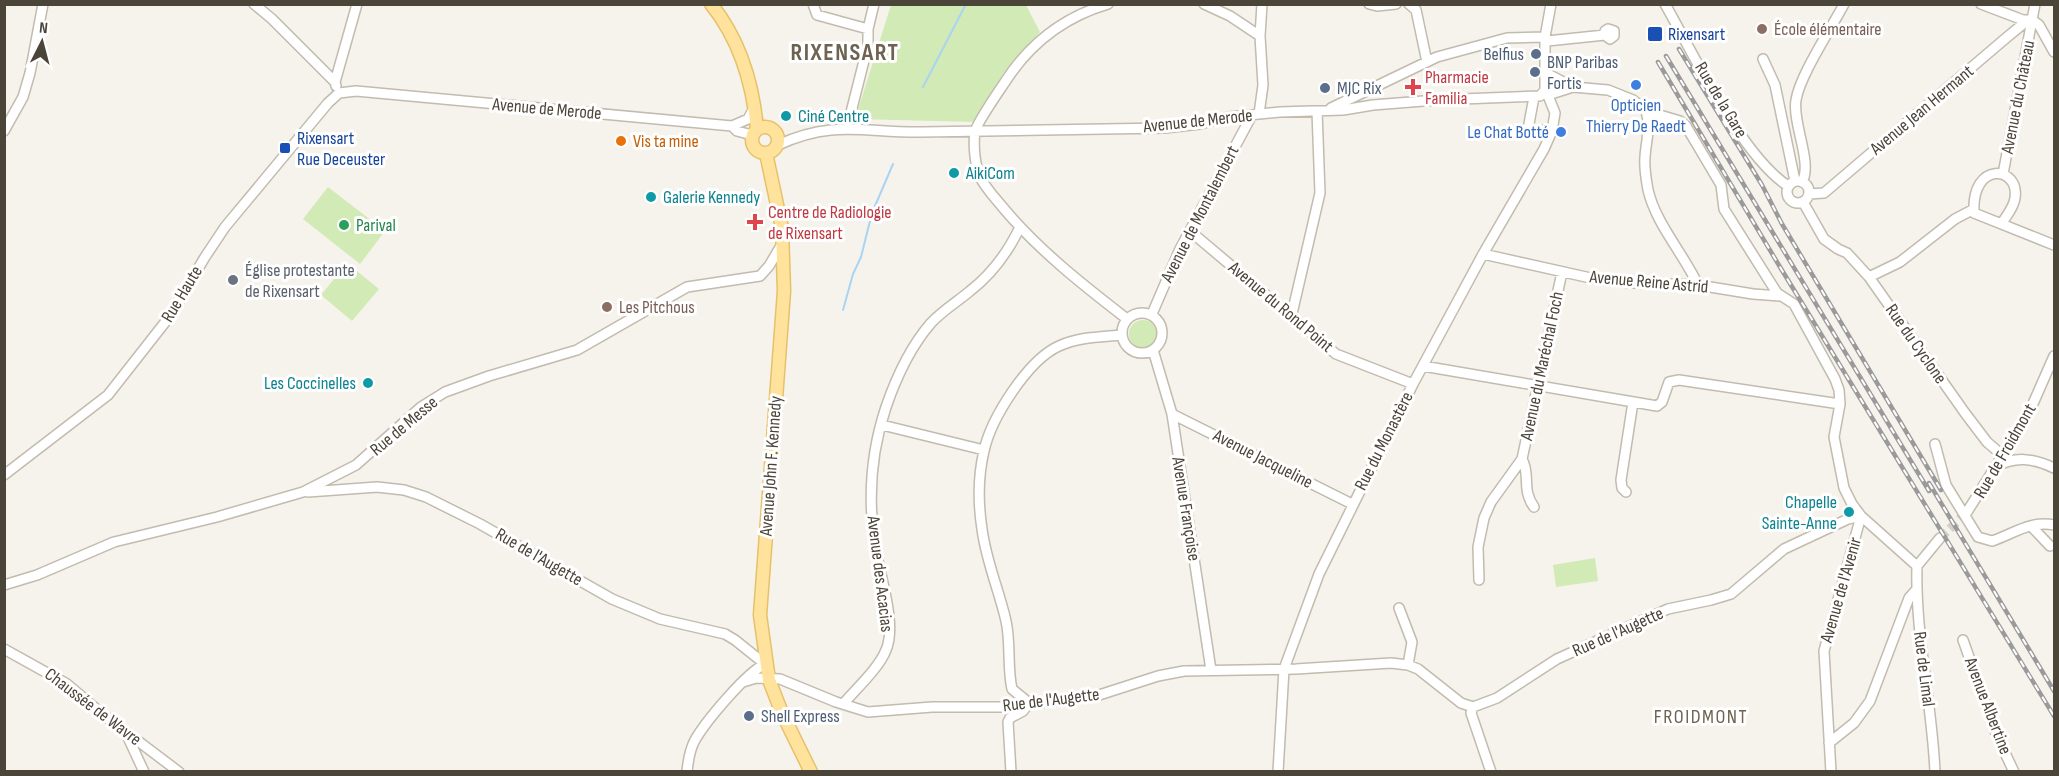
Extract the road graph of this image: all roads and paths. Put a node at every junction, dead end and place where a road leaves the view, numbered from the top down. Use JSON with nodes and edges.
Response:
{"nodes":[{"id":1,"x":43,"y":4,"type":"edge"},
{"id":2,"x":254,"y":4,"type":"edge"},
{"id":3,"x":357,"y":4,"type":"edge"},
{"id":4,"x":711,"y":4,"type":"edge"},
{"id":5,"x":813,"y":4,"type":"edge"},
{"id":6,"x":874,"y":4,"type":"edge"},
{"id":7,"x":1108,"y":4,"type":"edge"},
{"id":8,"x":1204,"y":4,"type":"edge"},
{"id":9,"x":1262,"y":4,"type":"edge"},
{"id":10,"x":1370,"y":4,"type":"edge"},
{"id":11,"x":1396,"y":4,"type":"edge"},
{"id":12,"x":1409,"y":4,"type":"edge"},
{"id":13,"x":1551,"y":4,"type":"edge"},
{"id":14,"x":1665,"y":4,"type":"edge"},
{"id":15,"x":1844,"y":4,"type":"edge"},
{"id":16,"x":1981,"y":4,"type":"edge"},
{"id":17,"x":2035,"y":4,"type":"edge"},
{"id":18,"x":2032,"y":20,"type":"junction"},
{"id":19,"x":868,"y":29,"type":"junction"},
{"id":20,"x":1605,"y":35,"type":"dead end"},
{"id":21,"x":1260,"y":36,"type":"junction"},
{"id":22,"x":1546,"y":39,"type":"junction"},
{"id":23,"x":2055,"y":52,"type":"edge"},
{"id":24,"x":1763,"y":59,"type":"dead end"},
{"id":25,"x":1427,"y":62,"type":"junction"},
{"id":26,"x":1546,"y":73,"type":"junction"},
{"id":27,"x":335,"y":82,"type":"junction"},
{"id":28,"x":1574,"y":87,"type":"junction"},
{"id":29,"x":1370,"y":90,"type":"junction"},
{"id":30,"x":339,"y":93,"type":"junction"},
{"id":31,"x":1547,"y":93,"type":"junction"},
{"id":32,"x":1534,"y":97,"type":"junction"},
{"id":33,"x":1373,"y":105,"type":"junction"},
{"id":34,"x":755,"y":107,"type":"junction"},
{"id":35,"x":1329,"y":110,"type":"junction"},
{"id":36,"x":1317,"y":111,"type":"junction"},
{"id":37,"x":1646,"y":111,"type":"junction"},
{"id":38,"x":1255,"y":115,"type":"junction"},
{"id":39,"x":732,"y":126,"type":"junction"},
{"id":40,"x":847,"y":128,"type":"junction"},
{"id":41,"x":4,"y":131,"type":"edge"},
{"id":42,"x":975,"y":131,"type":"junction"},
{"id":43,"x":1552,"y":131,"type":"junction"},
{"id":44,"x":754,"y":132,"type":"junction"},
{"id":45,"x":778,"y":145,"type":"junction"},
{"id":46,"x":766,"y":153,"type":"junction"},
{"id":47,"x":2002,"y":174,"type":"junction"},
{"id":48,"x":1795,"y":183,"type":"junction"},
{"id":49,"x":1806,"y":198,"type":"junction"},
{"id":50,"x":1974,"y":209,"type":"junction"},
{"id":51,"x":2002,"y":223,"type":"junction"},
{"id":52,"x":1020,"y":227,"type":"junction"},
{"id":53,"x":1190,"y":231,"type":"junction"},
{"id":54,"x":783,"y":242,"type":"junction"},
{"id":55,"x":2055,"y":245,"type":"edge"},
{"id":56,"x":1483,"y":254,"type":"junction"},
{"id":57,"x":1562,"y":272,"type":"junction"},
{"id":58,"x":1869,"y":277,"type":"junction"},
{"id":59,"x":1698,"y":285,"type":"junction"},
{"id":60,"x":1780,"y":296,"type":"junction"},
{"id":61,"x":1152,"y":315,"type":"junction"},
{"id":62,"x":1291,"y":318,"type":"junction"},
{"id":63,"x":1127,"y":319,"type":"junction"},
{"id":64,"x":1121,"y":335,"type":"junction"},
{"id":65,"x":1153,"y":350,"type":"junction"},
{"id":66,"x":2055,"y":356,"type":"edge"},
{"id":67,"x":1423,"y":366,"type":"junction"},
{"id":68,"x":1413,"y":384,"type":"junction"},
{"id":69,"x":1537,"y":386,"type":"junction"},
{"id":70,"x":1633,"y":402,"type":"junction"},
{"id":71,"x":1840,"y":404,"type":"junction"},
{"id":72,"x":1172,"y":414,"type":"junction"},
{"id":73,"x":882,"y":425,"type":"junction"},
{"id":74,"x":1935,"y":444,"type":"dead end"},
{"id":75,"x":984,"y":450,"type":"junction"},
{"id":76,"x":2002,"y":455,"type":"junction"},
{"id":77,"x":1522,"y":459,"type":"junction"},
{"id":78,"x":1994,"y":468,"type":"junction"},
{"id":79,"x":2055,"y":468,"type":"edge"},
{"id":80,"x":5,"y":474,"type":"edge"},
{"id":81,"x":303,"y":492,"type":"junction"},
{"id":82,"x":1626,"y":492,"type":"dead end"},
{"id":83,"x":1352,"y":504,"type":"junction"},
{"id":84,"x":1534,"y":507,"type":"dead end"},
{"id":85,"x":1968,"y":512,"type":"tunnel mouth"},
{"id":86,"x":1861,"y":516,"type":"junction"},
{"id":87,"x":2055,"y":525,"type":"edge"},
{"id":88,"x":2031,"y":526,"type":"junction"},
{"id":89,"x":1940,"y":538,"type":"tunnel mouth"},
{"id":90,"x":2050,"y":546,"type":"dead end"},
{"id":91,"x":1917,"y":566,"type":"junction"},
{"id":92,"x":1479,"y":580,"type":"dead end"},
{"id":93,"x":4,"y":585,"type":"edge"},
{"id":94,"x":1917,"y":589,"type":"junction"},
{"id":95,"x":1399,"y":608,"type":"dead end"},
{"id":96,"x":1962,"y":640,"type":"dead end"},
{"id":97,"x":4,"y":649,"type":"edge"},
{"id":98,"x":765,"y":664,"type":"junction"},
{"id":99,"x":1408,"y":665,"type":"junction"},
{"id":100,"x":1284,"y":669,"type":"junction"},
{"id":101,"x":1210,"y":670,"type":"junction"},
{"id":102,"x":769,"y":680,"type":"junction"},
{"id":103,"x":743,"y":682,"type":"junction"},
{"id":104,"x":843,"y":704,"type":"junction"},
{"id":105,"x":1029,"y":704,"type":"junction"},
{"id":106,"x":1473,"y":707,"type":"junction"},
{"id":107,"x":125,"y":731,"type":"junction"},
{"id":108,"x":1829,"y":743,"type":"junction"},
{"id":109,"x":144,"y":771,"type":"edge"},
{"id":110,"x":179,"y":771,"type":"edge"},
{"id":111,"x":687,"y":771,"type":"edge"},
{"id":112,"x":811,"y":771,"type":"edge"},
{"id":113,"x":1011,"y":771,"type":"edge"},
{"id":114,"x":1278,"y":771,"type":"edge"},
{"id":115,"x":1491,"y":771,"type":"edge"},
{"id":116,"x":1831,"y":771,"type":"edge"},
{"id":117,"x":1935,"y":771,"type":"edge"},
{"id":118,"x":2014,"y":771,"type":"edge"}],
"edges":[{"from":1,"to":41,"type":"street"},
{"from":2,"to":27,"type":"street"},
{"from":3,"to":27,"type":"street"},
{"from":4,"to":34,"type":"main road"},
{"from":5,"to":19,"type":"street"},
{"from":6,"to":19,"type":"street"},
{"from":7,"to":42,"type":"street"},
{"from":8,"to":21,"type":"street"},
{"from":9,"to":21,"type":"street"},
{"from":10,"to":11,"type":"street"},
{"from":12,"to":25,"type":"street"},
{"from":13,"to":22,"type":"street"},
{"from":14,"to":48,"type":"street","name":"Rue de la Gare"},
{"from":15,"to":48,"type":"street"},
{"from":16,"to":18,"type":"street"},
{"from":17,"to":18,"type":"street","name":"Avenue du Château"},
{"from":18,"to":23,"type":"street"},
{"from":18,"to":47,"type":"street","name":"Avenue du Château"},
{"from":18,"to":49,"type":"street","name":"Avenue Jean Hermant"},
{"from":19,"to":40,"type":"street"},
{"from":20,"to":22,"type":"street"},
{"from":21,"to":38,"type":"street"},
{"from":22,"to":25,"type":"street"},
{"from":22,"to":26,"type":"street"},
{"from":24,"to":48,"type":"street"},
{"from":25,"to":29,"type":"street"},
{"from":26,"to":28,"type":"street"},
{"from":26,"to":31,"type":"street"},
{"from":27,"to":30,"type":"street"},
{"from":28,"to":31,"type":"street","name":"Avenue de Merode"},
{"from":28,"to":37,"type":"street"},
{"from":29,"to":33,"type":"street"},
{"from":29,"to":35,"type":"street"},
{"from":30,"to":39,"type":"street","name":"Avenue de Merode"},
{"from":30,"to":80,"type":"street","name":"Rue Haute"},
{"from":31,"to":32,"type":"street","name":"Avenue de Merode"},
{"from":31,"to":43,"type":"street"},
{"from":32,"to":33,"type":"street","name":"Avenue de Merode"},
{"from":32,"to":43,"type":"street"},
{"from":33,"to":35,"type":"street","name":"Avenue de Merode"},
{"from":34,"to":39,"type":"street"},
{"from":34,"to":44,"type":"main road"},
{"from":35,"to":36,"type":"street","name":"Avenue de Merode"},
{"from":36,"to":38,"type":"street","name":"Avenue de Merode"},
{"from":36,"to":62,"type":"street"},
{"from":37,"to":59,"type":"street"},
{"from":37,"to":60,"type":"street"},
{"from":38,"to":42,"type":"street","name":"Avenue de Merode"},
{"from":38,"to":53,"type":"street","name":"Avenue de Montalembert"},
{"from":39,"to":44,"type":"street","name":"Avenue de Merode"},
{"from":40,"to":42,"type":"street","name":"Avenue de Merode"},
{"from":40,"to":45,"type":"street","name":"Avenue de Merode"},
{"from":42,"to":52,"type":"street"},
{"from":43,"to":56,"type":"street","name":"Rue du Monastère"},
{"from":44,"to":45,"type":"main road"},
{"from":44,"to":46,"type":"main road"},
{"from":45,"to":46,"type":"main road"},
{"from":46,"to":54,"type":"main road","name":"Avenue John F. Kennedy"},
{"from":47,"to":50,"type":"street"},
{"from":47,"to":51,"type":"street"},
{"from":48,"to":49,"type":"street"},
{"from":48,"to":49,"type":"street"},
{"from":49,"to":58,"type":"street","name":"Rue du Cyclone"},
{"from":50,"to":51,"type":"street"},
{"from":50,"to":58,"type":"street"},
{"from":51,"to":55,"type":"street"},
{"from":52,"to":63,"type":"street"},
{"from":52,"to":73,"type":"street","name":"Avenue des Acacias"},
{"from":53,"to":61,"type":"street","name":"Avenue de Montalembert"},
{"from":53,"to":62,"type":"street","name":"Avenue du Rond Point"},
{"from":54,"to":81,"type":"street","name":"Rue de Messe"},
{"from":54,"to":98,"type":"main road","name":"Avenue John F. Kennedy"},
{"from":56,"to":57,"type":"street","name":"Avenue Reine Astrid"},
{"from":56,"to":67,"type":"street","name":"Rue du Monastère"},
{"from":57,"to":59,"type":"street","name":"Avenue Reine Astrid"},
{"from":57,"to":69,"type":"street","name":"Avenue du Maréchal Foch"},
{"from":58,"to":76,"type":"street","name":"Rue du Cyclone"},
{"from":59,"to":60,"type":"street","name":"Avenue Reine Astrid"},
{"from":60,"to":71,"type":"street"},
{"from":61,"to":63,"type":"street"},
{"from":61,"to":65,"type":"street"},
{"from":62,"to":68,"type":"street","name":"Avenue du Rond Point"},
{"from":63,"to":64,"type":"street"},
{"from":64,"to":65,"type":"street"},
{"from":64,"to":75,"type":"street"},
{"from":65,"to":72,"type":"street","name":"Avenue Françoise"},
{"from":66,"to":76,"type":"street","name":"Rue de Froidmont"},
{"from":67,"to":68,"type":"street","name":"Rue du Monastère"},
{"from":67,"to":69,"type":"street"},
{"from":68,"to":83,"type":"street","name":"Rue du Monastère"},
{"from":69,"to":70,"type":"street"},
{"from":69,"to":77,"type":"street","name":"Avenue du Maréchal Foch"},
{"from":70,"to":71,"type":"street"},
{"from":70,"to":82,"type":"street"},
{"from":71,"to":86,"type":"street"},
{"from":72,"to":83,"type":"street","name":"Avenue Jacqueline"},
{"from":72,"to":101,"type":"street","name":"Avenue Françoise"},
{"from":73,"to":75,"type":"street"},
{"from":73,"to":104,"type":"street","name":"Avenue des Acacias"},
{"from":74,"to":88,"type":"street","name":"Rue de Froidmont"},
{"from":75,"to":105,"type":"street"},
{"from":76,"to":78,"type":"street","name":"Rue de Froidmont"},
{"from":77,"to":84,"type":"street","name":"Avenue du Maréchal Foch"},
{"from":77,"to":92,"type":"street","name":"Avenue du Maréchal Foch"},
{"from":78,"to":79,"type":"street"},
{"from":78,"to":85,"type":"street","name":"Rue de Froidmont"},
{"from":81,"to":93,"type":"street","name":"Rue de Messe"},
{"from":81,"to":98,"type":"street","name":"Rue de l'Augette"},
{"from":83,"to":100,"type":"street","name":"Rue du Monastère"},
{"from":86,"to":91,"type":"street"},
{"from":86,"to":106,"type":"street","name":"Rue de l'Augette"},
{"from":86,"to":108,"type":"street","name":"Avenue de l'Avenir"},
{"from":87,"to":88,"type":"street","name":"Rue de Froidmont"},
{"from":88,"to":90,"type":"street"},
{"from":89,"to":91,"type":"street"},
{"from":91,"to":94,"type":"street","name":"Rue de Limal"},
{"from":94,"to":108,"type":"street"},
{"from":94,"to":117,"type":"street","name":"Rue de Limal"},
{"from":95,"to":99,"type":"street"},
{"from":96,"to":118,"type":"street","name":"Avenue Albertine"},
{"from":97,"to":107,"type":"street","name":"Chaussée de Wavre"},
{"from":98,"to":102,"type":"main road","name":"Avenue John F. Kennedy"},
{"from":98,"to":103,"type":"street"},
{"from":99,"to":100,"type":"street","name":"Rue de l'Augette"},
{"from":99,"to":106,"type":"street","name":"Rue de l'Augette"},
{"from":100,"to":101,"type":"street","name":"Rue de l'Augette"},
{"from":100,"to":114,"type":"street","name":"Rue du Monastère"},
{"from":101,"to":105,"type":"street","name":"Rue de l'Augette"},
{"from":102,"to":103,"type":"street","name":"Rue de l'Augette"},
{"from":102,"to":104,"type":"street","name":"Rue de l'Augette"},
{"from":102,"to":112,"type":"main road","name":"Avenue John F. Kennedy"},
{"from":103,"to":111,"type":"street"},
{"from":104,"to":105,"type":"street","name":"Rue de l'Augette"},
{"from":105,"to":113,"type":"street"},
{"from":106,"to":115,"type":"street"},
{"from":107,"to":109,"type":"street"},
{"from":107,"to":110,"type":"street","name":"Chaussée de Wavre"},
{"from":108,"to":116,"type":"street","name":"Avenue de l'Avenir"}]}
